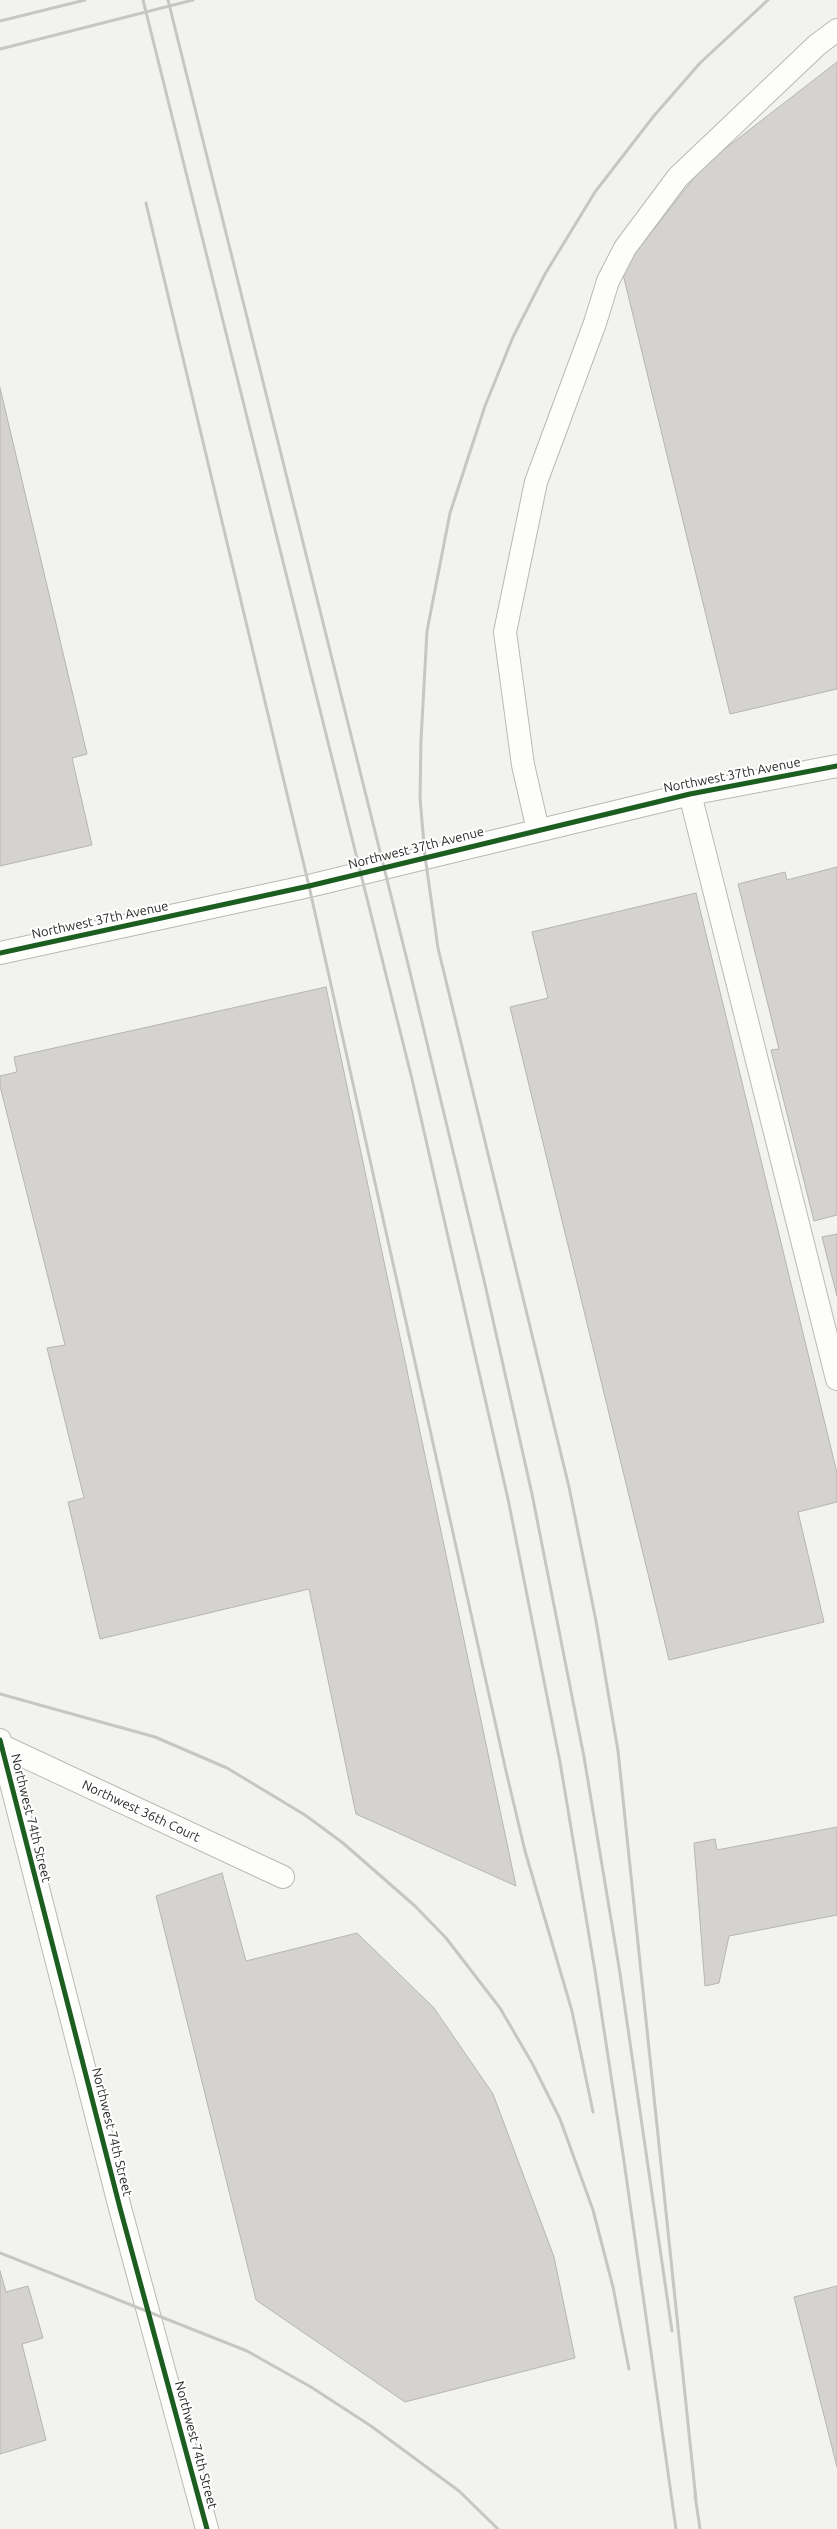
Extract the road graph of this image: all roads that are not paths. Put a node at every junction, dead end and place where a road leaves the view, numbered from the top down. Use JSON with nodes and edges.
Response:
{"nodes":[{"id":1,"x":837,"y":30,"type":"edge"},
{"id":2,"x":837,"y":766,"type":"edge"},
{"id":3,"x":690,"y":794,"type":"junction"},
{"id":4,"x":538,"y":830,"type":"junction"},
{"id":5,"x":0,"y":953,"type":"edge"},
{"id":6,"x":837,"y":1379,"type":"edge"},
{"id":7,"x":0,"y":1743,"type":"edge"},
{"id":8,"x":283,"y":1877,"type":"dead end"},
{"id":9,"x":207,"y":2529,"type":"edge"}],
"edges":[{"from":1,"to":4,"type":"street"},
{"from":2,"to":3,"type":"street","name":"Northwest 37th Avenue"},
{"from":3,"to":4,"type":"street","name":"Northwest 37th Avenue"},
{"from":3,"to":6,"type":"street"},
{"from":4,"to":5,"type":"street","name":"Northwest 37th Avenue"},
{"from":7,"to":8,"type":"street","name":"Northwest 36th Court"},
{"from":7,"to":9,"type":"street","name":"Northwest 74th Street"}]}
